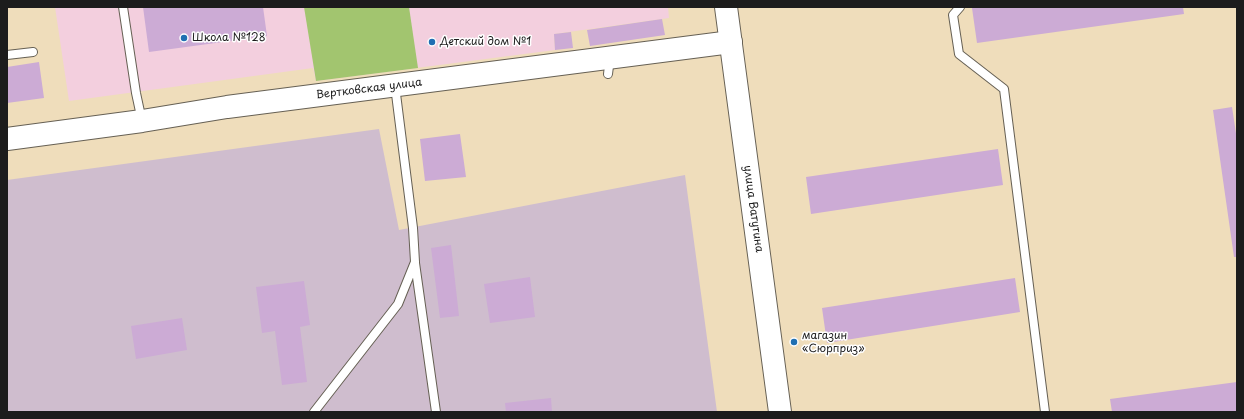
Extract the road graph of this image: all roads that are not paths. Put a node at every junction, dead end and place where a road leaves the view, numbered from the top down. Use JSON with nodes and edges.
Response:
{"nodes":[{"id":1,"x":124,"y":7,"type":"edge"},
{"id":2,"x":726,"y":7,"type":"edge"},
{"id":3,"x":960,"y":7,"type":"edge"},
{"id":4,"x":731,"y":42,"type":"junction"},
{"id":5,"x":33,"y":52,"type":"dead end"},
{"id":6,"x":7,"y":55,"type":"edge"},
{"id":7,"x":395,"y":86,"type":"junction"},
{"id":8,"x":142,"y":121,"type":"junction"},
{"id":9,"x":7,"y":139,"type":"edge"},
{"id":10,"x":415,"y":262,"type":"junction"},
{"id":11,"x":314,"y":412,"type":"edge"},
{"id":12,"x":436,"y":412,"type":"edge"},
{"id":13,"x":780,"y":412,"type":"edge"},
{"id":14,"x":1045,"y":412,"type":"edge"}],
"edges":[{"from":1,"to":8,"type":"lane"},
{"from":2,"to":4,"type":"street","name":"улица Ватутина"},
{"from":3,"to":14,"type":"lane"},
{"from":4,"to":7,"type":"street","name":"Вертковская улица"},
{"from":4,"to":13,"type":"street","name":"улица Ватутина"},
{"from":5,"to":6,"type":"lane"},
{"from":7,"to":8,"type":"street","name":"Вертковская улица"},
{"from":7,"to":10,"type":"lane"},
{"from":8,"to":9,"type":"street","name":"Вертковская улица"},
{"from":10,"to":11,"type":"lane"},
{"from":10,"to":12,"type":"lane"}]}
